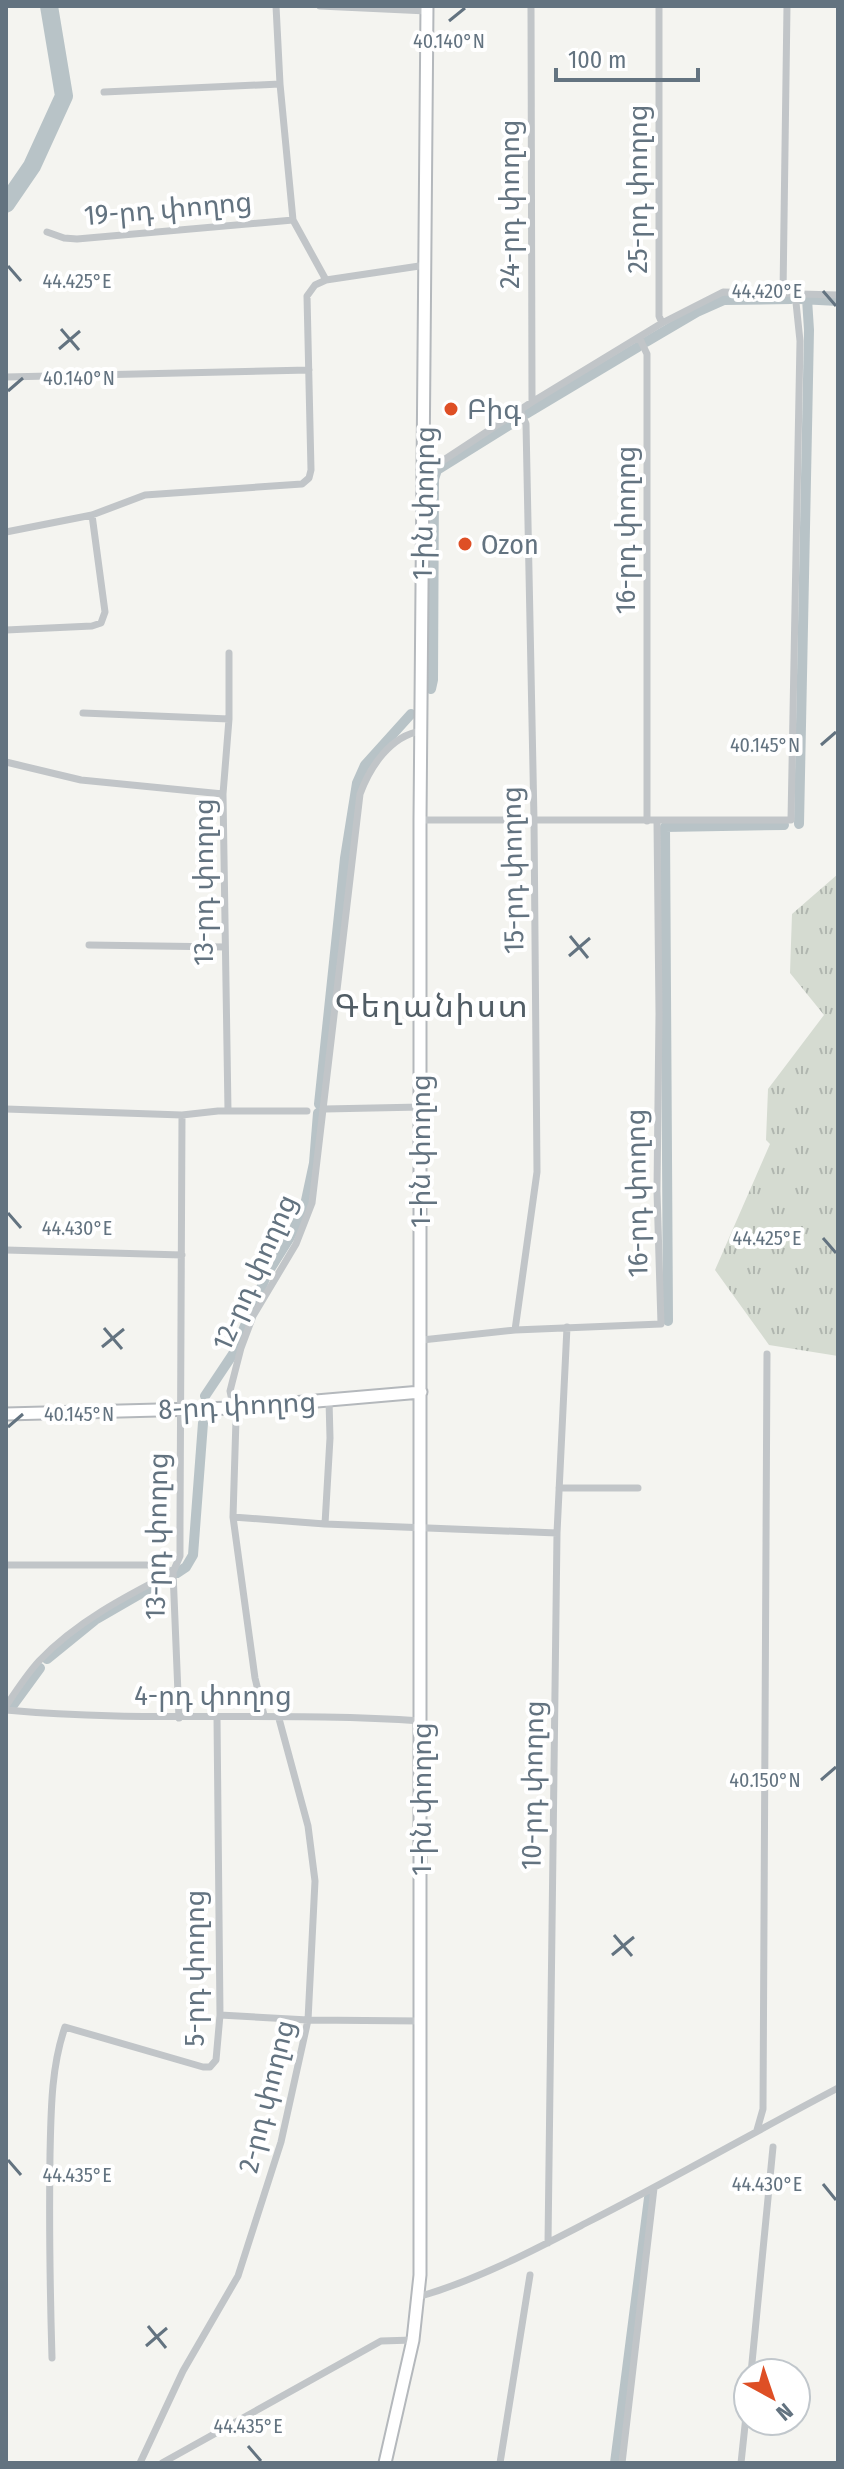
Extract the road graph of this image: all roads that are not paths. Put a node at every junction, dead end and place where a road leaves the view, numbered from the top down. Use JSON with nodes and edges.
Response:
{"nodes":[{"id":1,"x":276,"y":6,"type":"edge"},
{"id":2,"x":320,"y":6,"type":"edge"},
{"id":3,"x":531,"y":6,"type":"edge"},
{"id":4,"x":659,"y":6,"type":"edge"},
{"id":5,"x":787,"y":6,"type":"edge"},
{"id":6,"x":427,"y":9,"type":"edge"},
{"id":7,"x":280,"y":84,"type":"junction"},
{"id":8,"x":104,"y":92,"type":"dead end"},
{"id":9,"x":293,"y":220,"type":"junction"},
{"id":10,"x":47,"y":232,"type":"dead end"},
{"id":11,"x":426,"y":265,"type":"junction"},
{"id":12,"x":326,"y":280,"type":"junction"},
{"id":13,"x":783,"y":293,"type":"junction"},
{"id":14,"x":795,"y":293,"type":"junction"},
{"id":15,"x":838,"y":295,"type":"edge"},
{"id":16,"x":662,"y":323,"type":"junction"},
{"id":17,"x":639,"y":337,"type":"junction"},
{"id":18,"x":309,"y":370,"type":"junction"},
{"id":19,"x":6,"y":377,"type":"edge"},
{"id":20,"x":532,"y":402,"type":"junction"},
{"id":21,"x":520,"y":410,"type":"junction"},
{"id":22,"x":424,"y":473,"type":"junction"},
{"id":23,"x":92,"y":515,"type":"junction"},
{"id":24,"x":6,"y":532,"type":"edge"},
{"id":25,"x":6,"y":630,"type":"edge"},
{"id":26,"x":229,"y":653,"type":"dead end"},
{"id":27,"x":83,"y":713,"type":"dead end"},
{"id":28,"x":229,"y":719,"type":"junction"},
{"id":29,"x":421,"y":731,"type":"junction"},
{"id":30,"x":6,"y":762,"type":"edge"},
{"id":31,"x":223,"y":794,"type":"junction"},
{"id":32,"x":420,"y":820,"type":"junction"},
{"id":33,"x":534,"y":820,"type":"junction"},
{"id":34,"x":647,"y":821,"type":"junction"},
{"id":35,"x":657,"y":821,"type":"junction"},
{"id":36,"x":89,"y":945,"type":"dead end"},
{"id":37,"x":225,"y":947,"type":"junction"},
{"id":38,"x":421,"y":1107,"type":"junction"},
{"id":39,"x":6,"y":1109,"type":"edge"},
{"id":40,"x":325,"y":1109,"type":"junction"},
{"id":41,"x":228,"y":1111,"type":"junction"},
{"id":42,"x":307,"y":1111,"type":"dead end"},
{"id":43,"x":182,"y":1115,"type":"junction"},
{"id":44,"x":6,"y":1250,"type":"edge"},
{"id":45,"x":182,"y":1255,"type":"junction"},
{"id":46,"x":567,"y":1327,"type":"junction"},
{"id":47,"x":515,"y":1330,"type":"junction"},
{"id":48,"x":422,"y":1340,"type":"junction"},
{"id":49,"x":767,"y":1354,"type":"dead end"},
{"id":50,"x":421,"y":1392,"type":"junction"},
{"id":51,"x":329,"y":1400,"type":"junction"},
{"id":52,"x":235,"y":1408,"type":"junction"},
{"id":53,"x":180,"y":1410,"type":"junction"},
{"id":54,"x":6,"y":1414,"type":"edge"},
{"id":55,"x":559,"y":1488,"type":"junction"},
{"id":56,"x":638,"y":1488,"type":"dead end"},
{"id":57,"x":233,"y":1517,"type":"junction"},
{"id":58,"x":325,"y":1524,"type":"junction"},
{"id":59,"x":420,"y":1526,"type":"junction"},
{"id":60,"x":557,"y":1533,"type":"junction"},
{"id":61,"x":6,"y":1565,"type":"edge"},
{"id":62,"x":173,"y":1572,"type":"junction"},
{"id":63,"x":6,"y":1708,"type":"edge"},
{"id":64,"x":264,"y":1715,"type":"junction"},
{"id":65,"x":278,"y":1715,"type":"junction"},
{"id":66,"x":217,"y":1717,"type":"junction"},
{"id":67,"x":179,"y":1718,"type":"junction"},
{"id":68,"x":421,"y":1721,"type":"junction"},
{"id":69,"x":220,"y":2015,"type":"junction"},
{"id":70,"x":308,"y":2020,"type":"junction"},
{"id":71,"x":421,"y":2021,"type":"junction"},
{"id":72,"x":838,"y":2088,"type":"edge"},
{"id":73,"x":757,"y":2130,"type":"junction"},
{"id":74,"x":773,"y":2147,"type":"dead end"},
{"id":75,"x":654,"y":2188,"type":"junction"},
{"id":76,"x":548,"y":2243,"type":"junction"},
{"id":77,"x":530,"y":2275,"type":"dead end"},
{"id":78,"x":418,"y":2297,"type":"junction"},
{"id":79,"x":413,"y":2340,"type":"junction"},
{"id":80,"x":753,"y":2357,"type":"edge"},
{"id":81,"x":52,"y":2358,"type":"dead end"},
{"id":82,"x":744,"y":2437,"type":"edge"},
{"id":83,"x":140,"y":2463,"type":"edge"},
{"id":84,"x":162,"y":2463,"type":"edge"},
{"id":85,"x":385,"y":2463,"type":"edge"},
{"id":86,"x":500,"y":2463,"type":"edge"},
{"id":87,"x":622,"y":2463,"type":"edge"},
{"id":88,"x":741,"y":2463,"type":"edge"}],
"edges":[{"from":1,"to":7,"type":"street"},
{"from":2,"to":6,"type":"street"},
{"from":3,"to":20,"type":"street","name":"24-րդ փողոց"},
{"from":4,"to":16,"type":"street","name":"25-րդ փողոց"},
{"from":5,"to":13,"type":"street"},
{"from":6,"to":11,"type":"main road","name":"1-ին փողոց"},
{"from":7,"to":8,"type":"street"},
{"from":7,"to":9,"type":"street"},
{"from":9,"to":10,"type":"street","name":"19-րդ փողոց"},
{"from":9,"to":12,"type":"street"},
{"from":11,"to":12,"type":"street"},
{"from":11,"to":22,"type":"main road","name":"1-ին փողոց"},
{"from":12,"to":18,"type":"street"},
{"from":13,"to":14,"type":"street"},
{"from":13,"to":16,"type":"street"},
{"from":14,"to":15,"type":"street"},
{"from":14,"to":35,"type":"street"},
{"from":16,"to":17,"type":"street"},
{"from":17,"to":20,"type":"street"},
{"from":17,"to":34,"type":"street","name":"16-րդ փողոց"},
{"from":18,"to":19,"type":"street"},
{"from":18,"to":23,"type":"street"},
{"from":20,"to":21,"type":"street"},
{"from":21,"to":22,"type":"street"},
{"from":21,"to":33,"type":"street","name":"15-րդ փողոց"},
{"from":22,"to":29,"type":"main road","name":"1-ին փողոց"},
{"from":23,"to":24,"type":"street"},
{"from":23,"to":25,"type":"street"},
{"from":26,"to":28,"type":"street","name":"13-րդ փողոց"},
{"from":27,"to":28,"type":"street"},
{"from":28,"to":31,"type":"street","name":"13-րդ փողոց"},
{"from":29,"to":32,"type":"main road","name":"1-ին փողոց"},
{"from":29,"to":40,"type":"street","name":"12-րդ փողոց"},
{"from":30,"to":31,"type":"street"},
{"from":31,"to":37,"type":"street","name":"13-րդ փողոց"},
{"from":32,"to":33,"type":"street"},
{"from":32,"to":38,"type":"main road","name":"1-ին փողոց"},
{"from":33,"to":34,"type":"street"},
{"from":33,"to":47,"type":"street","name":"15-րդ փողոց"},
{"from":34,"to":35,"type":"street"},
{"from":35,"to":46,"type":"street","name":"16-րդ փողոց"},
{"from":36,"to":37,"type":"street"},
{"from":37,"to":41,"type":"street","name":"13-րդ փողոց"},
{"from":38,"to":40,"type":"street"},
{"from":38,"to":48,"type":"main road","name":"1-ին փողոց"},
{"from":39,"to":43,"type":"street"},
{"from":40,"to":52,"type":"street","name":"12-րդ փողոց"},
{"from":41,"to":42,"type":"street"},
{"from":41,"to":43,"type":"street"},
{"from":43,"to":45,"type":"street","name":"13-րդ փողոց"},
{"from":44,"to":45,"type":"street"},
{"from":45,"to":53,"type":"street","name":"13-րդ փողոց"},
{"from":46,"to":47,"type":"street","name":"16-րդ փողոց"},
{"from":46,"to":55,"type":"street","name":"10-րդ փողոց"},
{"from":47,"to":48,"type":"street","name":"16-րդ փողոց"},
{"from":48,"to":50,"type":"main road","name":"1-ին փողոց"},
{"from":49,"to":73,"type":"street"},
{"from":50,"to":51,"type":"main road","name":"8-րդ փողոց"},
{"from":50,"to":59,"type":"main road","name":"1-ին փողոց"},
{"from":51,"to":52,"type":"main road","name":"8-րդ փողոց"},
{"from":51,"to":58,"type":"street"},
{"from":52,"to":53,"type":"main road","name":"8-րդ փողոց"},
{"from":52,"to":57,"type":"street","name":"12-րդ փողոց"},
{"from":53,"to":54,"type":"main road","name":"8-րդ փողոց"},
{"from":53,"to":62,"type":"street","name":"13-րդ փողոց"},
{"from":55,"to":56,"type":"street"},
{"from":55,"to":60,"type":"street","name":"10-րդ փողոց"},
{"from":57,"to":58,"type":"street"},
{"from":57,"to":64,"type":"street","name":"12-րդ փողոց"},
{"from":58,"to":59,"type":"street"},
{"from":59,"to":60,"type":"street"},
{"from":59,"to":68,"type":"main road","name":"1-ին փողոց"},
{"from":60,"to":76,"type":"street","name":"10-րդ փողոց"},
{"from":61,"to":62,"type":"street"},
{"from":62,"to":63,"type":"street"},
{"from":62,"to":67,"type":"street","name":"13-րդ փողոց"},
{"from":63,"to":67,"type":"street","name":"4-րդ փողոց"},
{"from":64,"to":65,"type":"street","name":"4-րդ փողոց"},
{"from":64,"to":66,"type":"street","name":"4-րդ փողոց"},
{"from":65,"to":68,"type":"street","name":"4-րդ փողոց"},
{"from":65,"to":70,"type":"street","name":"2-րդ փողոց"},
{"from":66,"to":67,"type":"street","name":"4-րդ փողոց"},
{"from":66,"to":69,"type":"street","name":"5-րդ փողոց"},
{"from":68,"to":71,"type":"main road","name":"1-ին փողոց"},
{"from":69,"to":70,"type":"street"},
{"from":69,"to":81,"type":"street","name":"5-րդ փողոց"},
{"from":70,"to":71,"type":"street"},
{"from":70,"to":83,"type":"street","name":"2-րդ փողոց"},
{"from":71,"to":78,"type":"main road","name":"1-ին փողոց"},
{"from":72,"to":73,"type":"street"},
{"from":73,"to":75,"type":"street"},
{"from":74,"to":80,"type":"street"},
{"from":75,"to":76,"type":"street"},
{"from":75,"to":87,"type":"street"},
{"from":76,"to":78,"type":"street"},
{"from":77,"to":86,"type":"street"},
{"from":78,"to":79,"type":"main road","name":"1-ին փողոց"},
{"from":79,"to":84,"type":"street"},
{"from":79,"to":85,"type":"main road","name":"1-ին փողոց"},
{"from":82,"to":88,"type":"street"}]}
